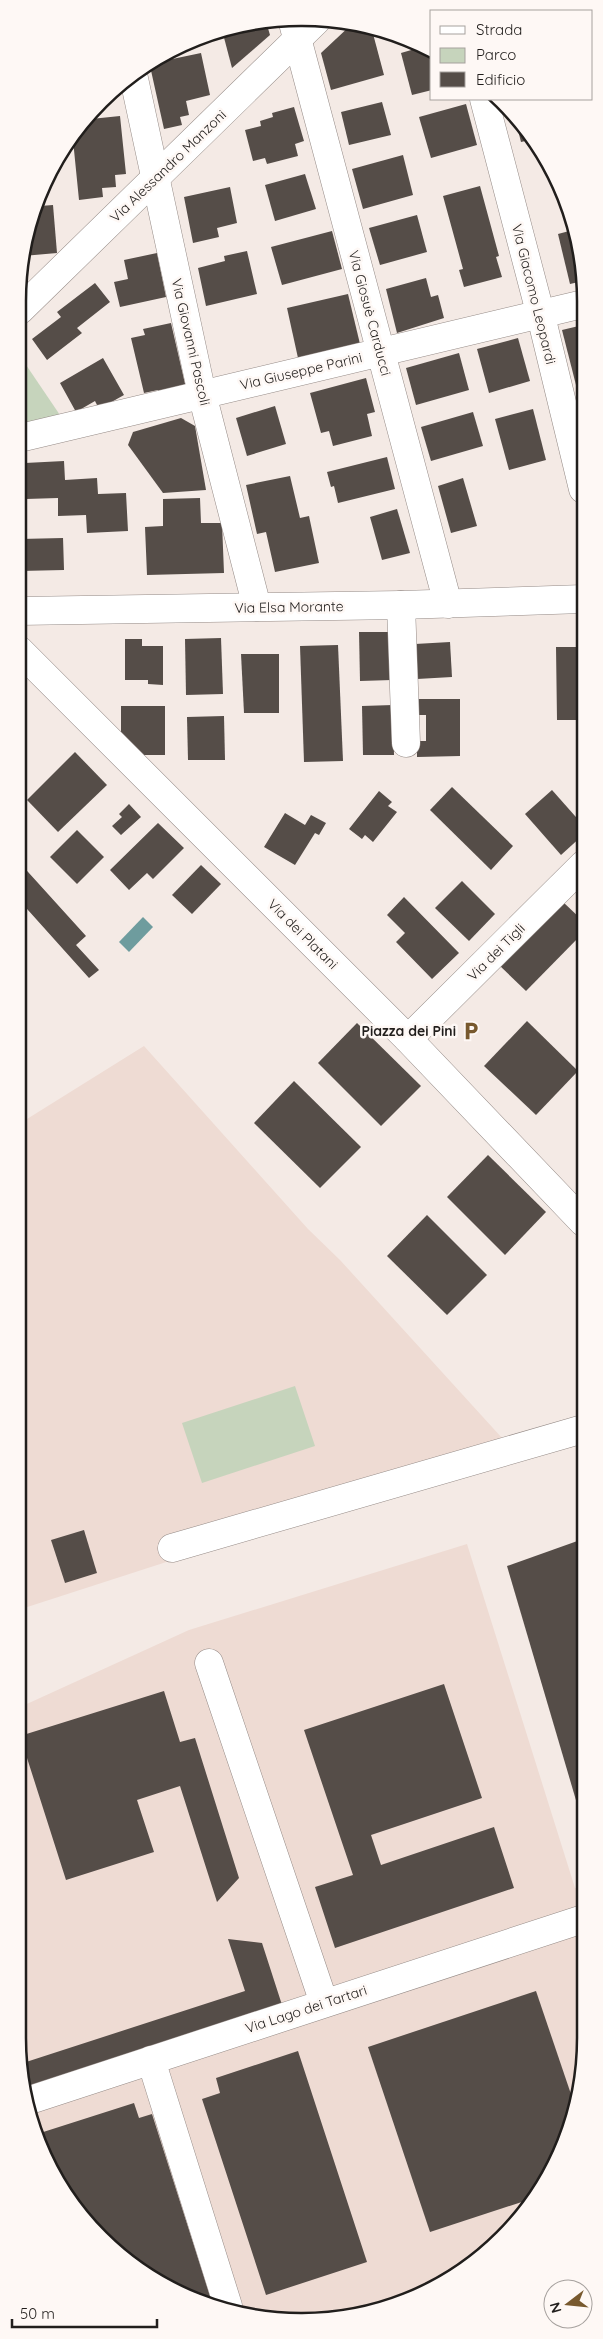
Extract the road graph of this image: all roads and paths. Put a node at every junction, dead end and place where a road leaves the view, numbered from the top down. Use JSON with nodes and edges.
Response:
{"nodes":[{"id":1,"x":302,"y":28,"type":"edge"},
{"id":2,"x":135,"y":82,"type":"edge"},
{"id":3,"x":484,"y":100,"type":"edge"},
{"id":4,"x":155,"y":178,"type":"junction"},
{"id":5,"x":26,"y":304,"type":"edge"},
{"id":6,"x":577,"y":306,"type":"edge"},
{"id":7,"x":541,"y":316,"type":"junction"},
{"id":8,"x":380,"y":352,"type":"junction"},
{"id":9,"x":202,"y":394,"type":"junction"},
{"id":10,"x":26,"y":437,"type":"edge"},
{"id":11,"x":577,"y":464,"type":"edge"},
{"id":12,"x":575,"y":602,"type":"edge"},
{"id":13,"x":448,"y":604,"type":"junction"},
{"id":14,"x":401,"y":605,"type":"junction"},
{"id":15,"x":257,"y":607,"type":"junction"},
{"id":16,"x":26,"y":611,"type":"edge"},
{"id":17,"x":26,"y":657,"type":"edge"},
{"id":18,"x":406,"y":743,"type":"dead end"},
{"id":19,"x":577,"y":871,"type":"edge"},
{"id":20,"x":408,"y":1039,"type":"junction"},
{"id":21,"x":577,"y":1216,"type":"edge"},
{"id":22,"x":577,"y":1430,"type":"edge"},
{"id":23,"x":172,"y":1548,"type":"dead end"},
{"id":24,"x":209,"y":1663,"type":"dead end"},
{"id":25,"x":577,"y":1921,"type":"edge"},
{"id":26,"x":324,"y":2003,"type":"junction"},
{"id":27,"x":151,"y":2060,"type":"junction"},
{"id":28,"x":34,"y":2099,"type":"edge"},
{"id":29,"x":227,"y":2302,"type":"edge"}],
"edges":[{"from":1,"to":4,"type":"street","name":"Via Alessandro Manzoni"},
{"from":1,"to":8,"type":"street","name":"Via Giosuè Carducci"},
{"from":2,"to":4,"type":"street","name":"Via Giovanni Pascoli"},
{"from":3,"to":7,"type":"street","name":"Via Giacomo Leopardi"},
{"from":4,"to":5,"type":"street","name":"Via Alessandro Manzoni"},
{"from":4,"to":9,"type":"street","name":"Via Giovanni Pascoli"},
{"from":6,"to":7,"type":"street","name":"Via Giuseppe Parini"},
{"from":7,"to":8,"type":"street","name":"Via Giuseppe Parini"},
{"from":7,"to":11,"type":"street","name":"Via Giacomo Leopardi"},
{"from":8,"to":9,"type":"street","name":"Via Giuseppe Parini"},
{"from":8,"to":13,"type":"street","name":"Via Giosuè Carducci"},
{"from":9,"to":10,"type":"street","name":"Via Giuseppe Parini"},
{"from":9,"to":15,"type":"street","name":"Via Giovanni Pascoli"},
{"from":12,"to":13,"type":"street","name":"Via Elsa Morante"},
{"from":13,"to":14,"type":"street","name":"Via Elsa Morante"},
{"from":14,"to":15,"type":"street","name":"Via Elsa Morante"},
{"from":14,"to":18,"type":"street"},
{"from":15,"to":16,"type":"street","name":"Via Elsa Morante"},
{"from":17,"to":20,"type":"street","name":"Via dei Platani"},
{"from":19,"to":20,"type":"street","name":"Via dei Tigli"},
{"from":20,"to":21,"type":"street","name":"Via dei Platani"},
{"from":22,"to":23,"type":"street"},
{"from":24,"to":26,"type":"street"},
{"from":25,"to":26,"type":"street","name":"Via Lago dei Tartari"},
{"from":26,"to":27,"type":"street","name":"Via Lago dei Tartari"},
{"from":27,"to":28,"type":"street","name":"Via Lago dei Tartari"},
{"from":27,"to":29,"type":"street"}]}
